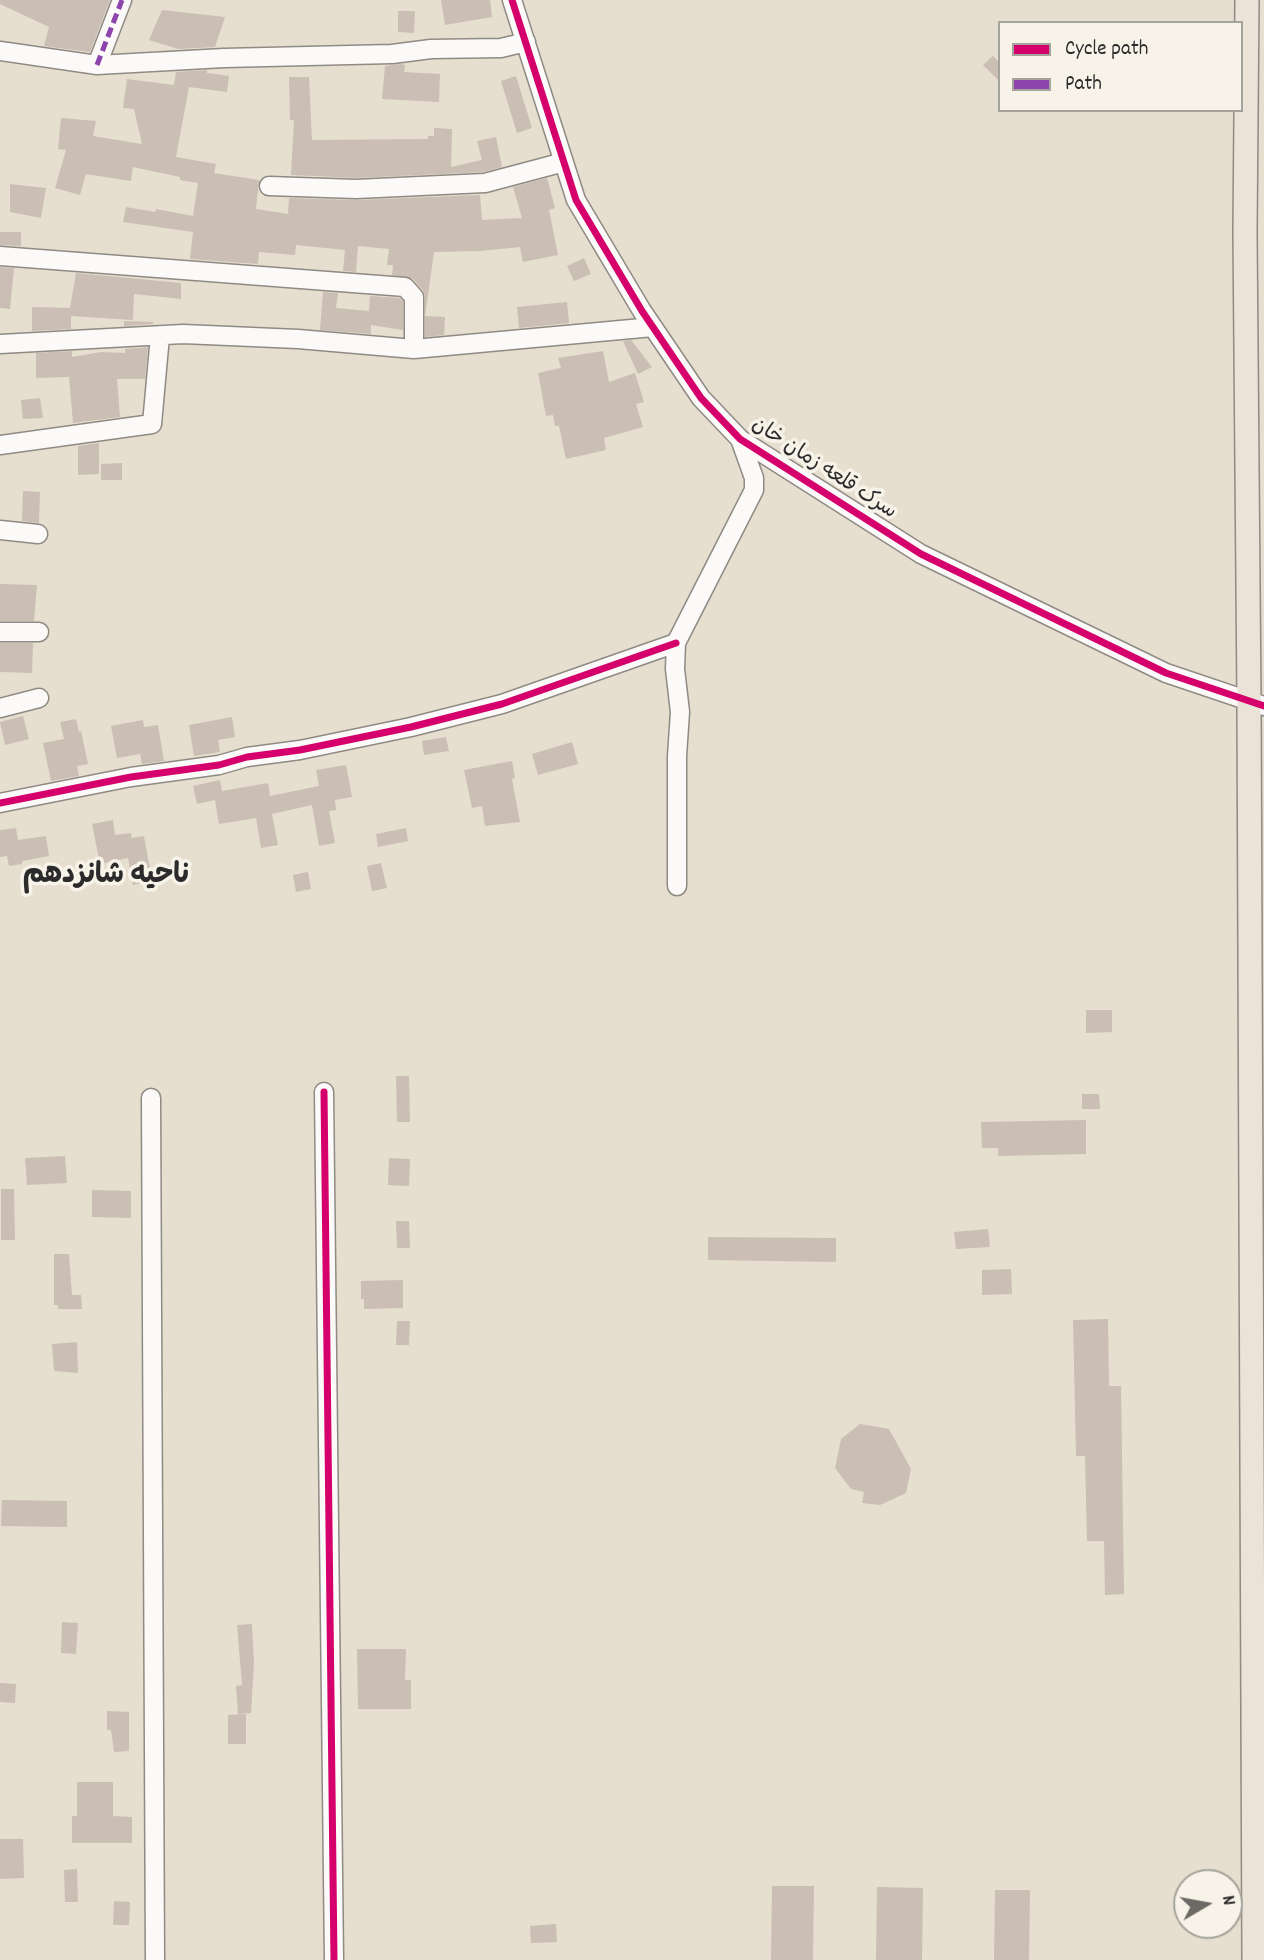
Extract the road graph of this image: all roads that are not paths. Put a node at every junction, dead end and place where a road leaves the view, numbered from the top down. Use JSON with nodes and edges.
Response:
{"nodes":[{"id":1,"x":122,"y":0,"type":"edge"},
{"id":2,"x":512,"y":0,"type":"edge"},
{"id":3,"x":1247,"y":0,"type":"edge"},
{"id":4,"x":526,"y":42,"type":"junction"},
{"id":5,"x":0,"y":51,"type":"edge"},
{"id":6,"x":97,"y":65,"type":"junction"},
{"id":7,"x":564,"y":162,"type":"junction"},
{"id":8,"x":268,"y":186,"type":"dead end"},
{"id":9,"x":0,"y":256,"type":"edge"},
{"id":10,"x":653,"y":327,"type":"junction"},
{"id":11,"x":160,"y":336,"type":"junction"},
{"id":12,"x":0,"y":344,"type":"edge"},
{"id":13,"x":414,"y":349,"type":"junction"},
{"id":14,"x":740,"y":439,"type":"junction"},
{"id":15,"x":0,"y":445,"type":"edge"},
{"id":16,"x":0,"y":530,"type":"edge"},
{"id":17,"x":38,"y":534,"type":"dead end"},
{"id":18,"x":0,"y":632,"type":"edge"},
{"id":19,"x":38,"y":632,"type":"dead end"},
{"id":20,"x":676,"y":643,"type":"junction"},
{"id":21,"x":39,"y":698,"type":"dead end"},
{"id":22,"x":1257,"y":703,"type":"edge"},
{"id":23,"x":0,"y":708,"type":"edge"},
{"id":24,"x":0,"y":803,"type":"edge"},
{"id":25,"x":677,"y":886,"type":"dead end"},
{"id":26,"x":324,"y":1092,"type":"dead end"},
{"id":27,"x":151,"y":1098,"type":"dead end"},
{"id":28,"x":155,"y":1960,"type":"edge"},
{"id":29,"x":334,"y":1960,"type":"edge"},
{"id":30,"x":1254,"y":1960,"type":"edge"}],
"edges":[{"from":1,"to":6,"type":"street"},
{"from":2,"to":4,"type":"street","name":"سرک قلعه زمان خان"},
{"from":3,"to":22,"type":"main road"},
{"from":4,"to":6,"type":"street"},
{"from":4,"to":7,"type":"street","name":"سرک قلعه زمان خان"},
{"from":5,"to":6,"type":"street"},
{"from":7,"to":8,"type":"street"},
{"from":7,"to":10,"type":"street","name":"سرک قلعه زمان خان"},
{"from":9,"to":13,"type":"street"},
{"from":10,"to":13,"type":"street"},
{"from":10,"to":14,"type":"street","name":"سرک قلعه زمان خان"},
{"from":11,"to":12,"type":"street"},
{"from":11,"to":13,"type":"street"},
{"from":11,"to":15,"type":"street"},
{"from":14,"to":20,"type":"street"},
{"from":14,"to":22,"type":"street","name":"سرک قلعه زمان خان"},
{"from":16,"to":17,"type":"street"},
{"from":18,"to":19,"type":"street"},
{"from":20,"to":24,"type":"street"},
{"from":20,"to":25,"type":"street"},
{"from":21,"to":23,"type":"street"},
{"from":22,"to":30,"type":"main road"},
{"from":26,"to":29,"type":"street"},
{"from":27,"to":28,"type":"street"}]}
